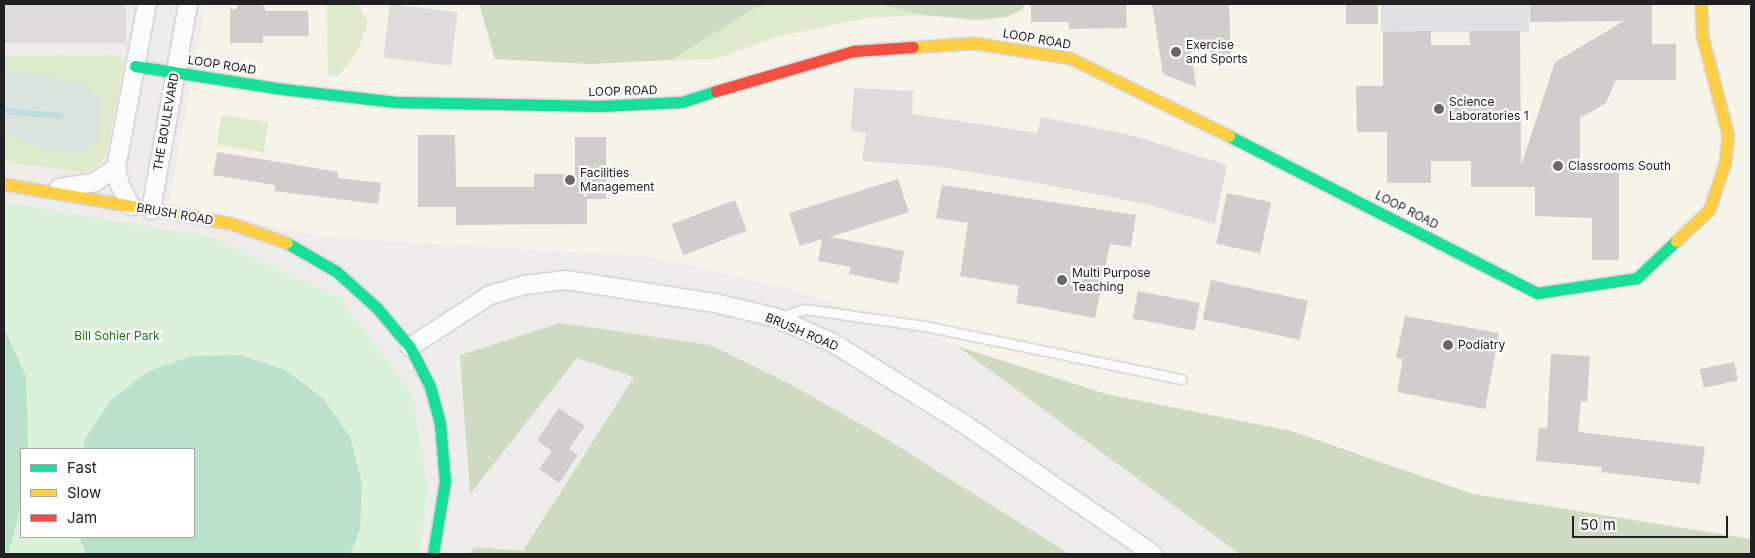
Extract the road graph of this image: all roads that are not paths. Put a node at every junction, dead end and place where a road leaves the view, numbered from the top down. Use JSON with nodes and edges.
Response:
{"nodes":[{"id":1,"x":147,"y":4,"type":"edge"},
{"id":2,"x":188,"y":4,"type":"edge"},
{"id":3,"x":1701,"y":4,"type":"edge"},
{"id":4,"x":135,"y":66,"type":"junction"},
{"id":5,"x":174,"y":71,"type":"junction"},
{"id":6,"x":116,"y":168,"type":"junction"},
{"id":7,"x":4,"y":184,"type":"edge"},
{"id":8,"x":131,"y":206,"type":"junction"},
{"id":9,"x":151,"y":210,"type":"junction"},
{"id":10,"x":777,"y":318,"type":"junction"},
{"id":11,"x":410,"y":347,"type":"junction"},
{"id":12,"x":1182,"y":379,"type":"dead end"},
{"id":13,"x":433,"y":554,"type":"edge"},
{"id":14,"x":1153,"y":554,"type":"edge"}],
"edges":[{"from":1,"to":4,"type":"street"},
{"from":2,"to":5,"type":"street","name":"THE BOULEVARD"},
{"from":3,"to":5,"type":"street","name":"LOOP ROAD"},
{"from":4,"to":5,"type":"street","name":"LOOP ROAD"},
{"from":4,"to":6,"type":"street"},
{"from":5,"to":9,"type":"street","name":"THE BOULEVARD"},
{"from":6,"to":7,"type":"street"},
{"from":6,"to":8,"type":"street"},
{"from":7,"to":8,"type":"street","name":"BRUSH ROAD"},
{"from":8,"to":9,"type":"street","name":"BRUSH ROAD"},
{"from":9,"to":11,"type":"street","name":"BRUSH ROAD"},
{"from":10,"to":11,"type":"street","name":"BRUSH ROAD"},
{"from":10,"to":12,"type":"lane"},
{"from":10,"to":14,"type":"street","name":"BRUSH ROAD"},
{"from":11,"to":13,"type":"street","name":"BRUSH ROAD"}]}
